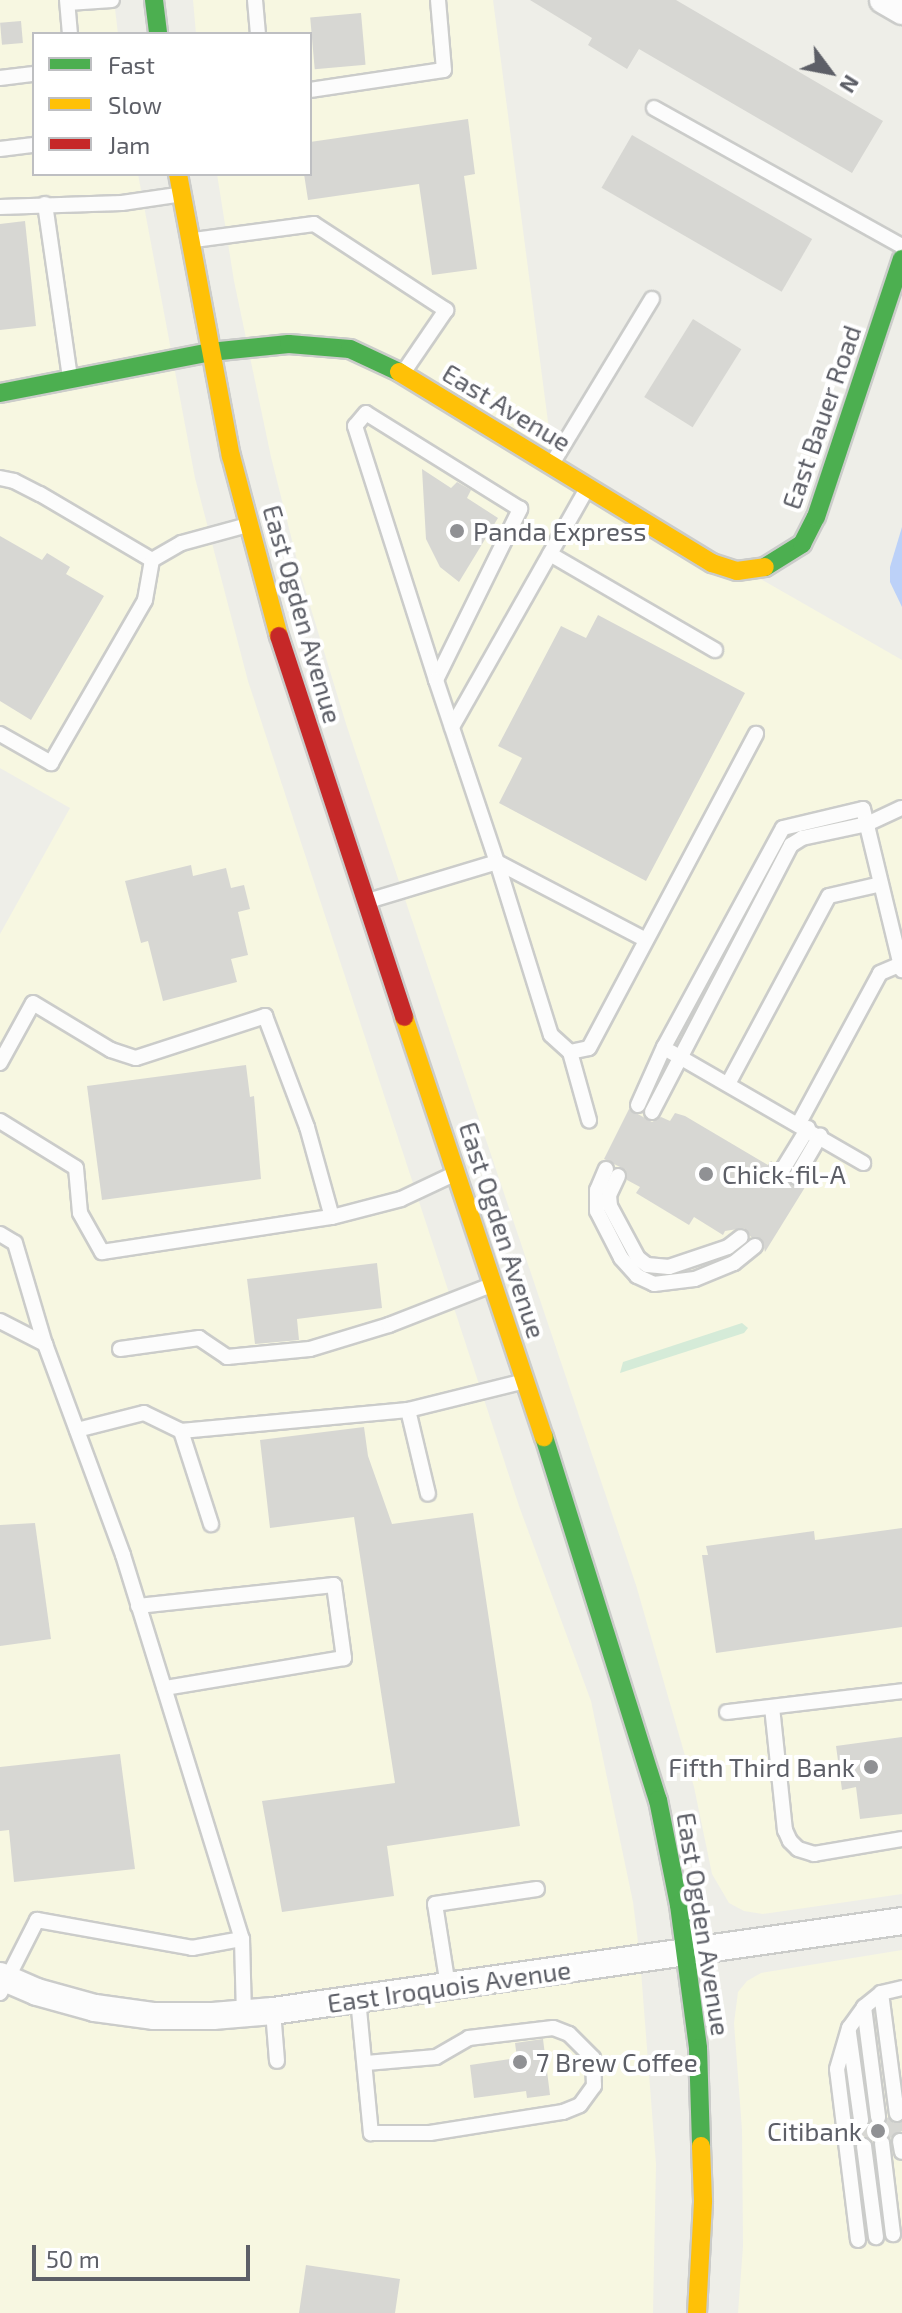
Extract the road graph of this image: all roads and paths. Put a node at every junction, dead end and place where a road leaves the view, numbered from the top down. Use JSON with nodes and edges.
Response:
{"nodes":[{"id":1,"x":112,"y":0,"type":"edge"},
{"id":2,"x":154,"y":0,"type":"edge"},
{"id":3,"x":255,"y":0,"type":"edge"},
{"id":4,"x":438,"y":0,"type":"edge"},
{"id":5,"x":883,"y":0,"type":"edge"},
{"id":6,"x":68,"y":2,"type":"edge"},
{"id":7,"x":902,"y":11,"type":"edge"},
{"id":8,"x":70,"y":32,"type":"edge"},
{"id":9,"x":158,"y":32,"type":"edge"},
{"id":10,"x":258,"y":32,"type":"edge"},
{"id":11,"x":32,"y":74,"type":"edge"},
{"id":12,"x":0,"y":78,"type":"edge"},
{"id":13,"x":312,"y":90,"type":"edge"},
{"id":14,"x":654,"y":108,"type":"dead end"},
{"id":15,"x":32,"y":145,"type":"edge"},
{"id":16,"x":0,"y":149,"type":"edge"},
{"id":17,"x":178,"y":176,"type":"edge"},
{"id":18,"x":182,"y":194,"type":"junction"},
{"id":19,"x":45,"y":204,"type":"junction"},
{"id":20,"x":0,"y":207,"type":"edge"},
{"id":21,"x":190,"y":241,"type":"junction"},
{"id":22,"x":902,"y":246,"type":"edge"},
{"id":23,"x":902,"y":259,"type":"edge"},
{"id":24,"x":652,"y":299,"type":"dead end"},
{"id":25,"x":210,"y":352,"type":"junction"},
{"id":26,"x":403,"y":374,"type":"junction"},
{"id":27,"x":71,"y":379,"type":"junction"},
{"id":28,"x":0,"y":393,"type":"edge"},
{"id":29,"x":551,"y":465,"type":"junction"},
{"id":30,"x":0,"y":478,"type":"edge"},
{"id":31,"x":588,"y":487,"type":"junction"},
{"id":32,"x":248,"y":524,"type":"junction"},
{"id":33,"x":550,"y":554,"type":"junction"},
{"id":34,"x":152,"y":560,"type":"junction"},
{"id":35,"x":760,"y":569,"type":"joint"},
{"id":36,"x":715,"y":650,"type":"dead end"},
{"id":37,"x":436,"y":680,"type":"junction"},
{"id":38,"x":452,"y":727,"type":"junction"},
{"id":39,"x":0,"y":734,"type":"edge"},
{"id":40,"x":756,"y":734,"type":"dead end"},
{"id":41,"x":902,"y":808,"type":"edge"},
{"id":42,"x":865,"y":817,"type":"junction"},
{"id":43,"x":497,"y":862,"type":"junction"},
{"id":44,"x":881,"y":884,"type":"junction"},
{"id":45,"x":366,"y":902,"type":"junction"},
{"id":46,"x":646,"y":940,"type":"junction"},
{"id":47,"x":901,"y":967,"type":"edge"},
{"id":48,"x":664,"y":1047,"type":"junction"},
{"id":49,"x":570,"y":1052,"type":"junction"},
{"id":50,"x":679,"y":1057,"type":"junction"},
{"id":51,"x":0,"y":1063,"type":"edge"},
{"id":52,"x":728,"y":1084,"type":"junction"},
{"id":53,"x":589,"y":1120,"type":"dead end"},
{"id":54,"x":0,"y":1121,"type":"edge"},
{"id":55,"x":809,"y":1129,"type":"junction"},
{"id":56,"x":863,"y":1163,"type":"dead end"},
{"id":57,"x":456,"y":1173,"type":"junction"},
{"id":58,"x":790,"y":1173,"type":"dead end"},
{"id":59,"x":332,"y":1217,"type":"junction"},
{"id":60,"x":0,"y":1234,"type":"edge"},
{"id":61,"x":741,"y":1237,"type":"dead end"},
{"id":62,"x":755,"y":1246,"type":"dead end"},
{"id":63,"x":493,"y":1284,"type":"junction"},
{"id":64,"x":0,"y":1321,"type":"edge"},
{"id":65,"x":45,"y":1344,"type":"junction"},
{"id":66,"x":120,"y":1349,"type":"dead end"},
{"id":67,"x":525,"y":1381,"type":"junction"},
{"id":68,"x":408,"y":1410,"type":"junction"},
{"id":69,"x":77,"y":1430,"type":"junction"},
{"id":70,"x":181,"y":1431,"type":"junction"},
{"id":71,"x":428,"y":1494,"type":"dead end"},
{"id":72,"x":211,"y":1524,"type":"dead end"},
{"id":73,"x":138,"y":1606,"type":"junction"},
{"id":74,"x":164,"y":1688,"type":"junction"},
{"id":75,"x":902,"y":1691,"type":"edge"},
{"id":76,"x":772,"y":1707,"type":"junction"},
{"id":77,"x":727,"y":1712,"type":"dead end"},
{"id":78,"x":902,"y":1839,"type":"edge"},
{"id":79,"x":537,"y":1889,"type":"dead end"},
{"id":80,"x":902,"y":1921,"type":"edge"},
{"id":81,"x":242,"y":1939,"type":"junction"},
{"id":82,"x":687,"y":1952,"type":"junction"},
{"id":83,"x":3,"y":1983,"type":"edge"},
{"id":84,"x":448,"y":1986,"type":"junction"},
{"id":85,"x":902,"y":1988,"type":"edge"},
{"id":86,"x":881,"y":1993,"type":"junction"},
{"id":87,"x":358,"y":1999,"type":"junction"},
{"id":88,"x":864,"y":2007,"type":"junction"},
{"id":89,"x":273,"y":2011,"type":"junction"},
{"id":90,"x":244,"y":2013,"type":"junction"},
{"id":91,"x":849,"y":2028,"type":"junction"},
{"id":92,"x":277,"y":2061,"type":"dead end"},
{"id":93,"x":366,"y":2063,"type":"junction"},
{"id":94,"x":897,"y":2114,"type":"dead end"},
{"id":95,"x":878,"y":2117,"type":"dead end"},
{"id":96,"x":861,"y":2120,"type":"dead end"},
{"id":97,"x":882,"y":2143,"type":"dead end"},
{"id":98,"x":864,"y":2146,"type":"dead end"},
{"id":99,"x":893,"y":2234,"type":"dead end"},
{"id":100,"x":876,"y":2237,"type":"dead end"},
{"id":101,"x":858,"y":2240,"type":"dead end"},
{"id":102,"x":697,"y":2313,"type":"edge"}],
"edges":[{"from":1,"to":6,"type":"lane"},
{"from":2,"to":9,"type":"main road"},
{"from":3,"to":10,"type":"lane"},
{"from":4,"to":13,"type":"lane"},
{"from":5,"to":7,"type":"street"},
{"from":6,"to":8,"type":"lane"},
{"from":11,"to":12,"type":"lane"},
{"from":14,"to":22,"type":"lane"},
{"from":15,"to":16,"type":"lane"},
{"from":17,"to":18,"type":"main road","name":"East Ogden Avenue"},
{"from":18,"to":19,"type":"lane"},
{"from":18,"to":21,"type":"main road","name":"East Ogden Avenue"},
{"from":19,"to":20,"type":"lane"},
{"from":19,"to":27,"type":"lane"},
{"from":21,"to":25,"type":"main road","name":"East Ogden Avenue"},
{"from":21,"to":26,"type":"lane"},
{"from":23,"to":35,"type":"main road","name":"East Bauer Road"},
{"from":24,"to":29,"type":"lane"},
{"from":25,"to":26,"type":"main road","name":"East Avenue"},
{"from":25,"to":27,"type":"main road","name":"East Avenue"},
{"from":25,"to":32,"type":"main road","name":"East Ogden Avenue"},
{"from":26,"to":29,"type":"main road","name":"East Avenue"},
{"from":27,"to":28,"type":"main road","name":"East Avenue"},
{"from":29,"to":31,"type":"main road","name":"East Avenue"},
{"from":30,"to":34,"type":"lane"},
{"from":31,"to":33,"type":"lane"},
{"from":31,"to":35,"type":"main road","name":"East Avenue"},
{"from":32,"to":34,"type":"lane"},
{"from":32,"to":45,"type":"main road","name":"East Ogden Avenue"},
{"from":33,"to":36,"type":"lane"},
{"from":33,"to":38,"type":"lane"},
{"from":34,"to":39,"type":"lane"},
{"from":37,"to":37,"type":"lane"},
{"from":37,"to":38,"type":"lane"},
{"from":38,"to":43,"type":"lane"},
{"from":40,"to":46,"type":"lane"},
{"from":41,"to":42,"type":"lane"},
{"from":42,"to":44,"type":"lane"},
{"from":42,"to":48,"type":"lane"},
{"from":42,"to":50,"type":"lane"},
{"from":43,"to":45,"type":"lane"},
{"from":43,"to":46,"type":"lane"},
{"from":43,"to":49,"type":"lane"},
{"from":44,"to":47,"type":"lane"},
{"from":44,"to":52,"type":"lane"},
{"from":45,"to":57,"type":"main road","name":"East Ogden Avenue"},
{"from":46,"to":49,"type":"lane"},
{"from":47,"to":55,"type":"lane"},
{"from":48,"to":50,"type":"lane"},
{"from":48,"to":50,"type":"lane"},
{"from":49,"to":53,"type":"lane"},
{"from":50,"to":52,"type":"lane"},
{"from":51,"to":59,"type":"lane"},
{"from":52,"to":55,"type":"lane"},
{"from":54,"to":59,"type":"lane"},
{"from":55,"to":56,"type":"lane"},
{"from":55,"to":58,"type":"lane"},
{"from":57,"to":59,"type":"lane"},
{"from":57,"to":63,"type":"main road","name":"East Ogden Avenue"},
{"from":60,"to":65,"type":"lane"},
{"from":61,"to":62,"type":"lane"},
{"from":63,"to":66,"type":"lane"},
{"from":63,"to":67,"type":"main road","name":"East Ogden Avenue"},
{"from":64,"to":65,"type":"lane"},
{"from":65,"to":69,"type":"lane"},
{"from":67,"to":68,"type":"lane"},
{"from":67,"to":82,"type":"main road","name":"East Ogden Avenue"},
{"from":68,"to":70,"type":"lane"},
{"from":68,"to":71,"type":"lane"},
{"from":69,"to":70,"type":"lane"},
{"from":69,"to":73,"type":"lane"},
{"from":70,"to":72,"type":"lane"},
{"from":73,"to":74,"type":"lane"},
{"from":73,"to":74,"type":"lane"},
{"from":74,"to":81,"type":"lane"},
{"from":75,"to":76,"type":"lane"},
{"from":76,"to":77,"type":"lane"},
{"from":76,"to":78,"type":"lane"},
{"from":79,"to":84,"type":"lane"},
{"from":80,"to":82,"type":"street","name":"East Iroquois Avenue"},
{"from":81,"to":83,"type":"lane"},
{"from":81,"to":90,"type":"lane"},
{"from":82,"to":84,"type":"street","name":"East Iroquois Avenue"},
{"from":82,"to":102,"type":"main road","name":"East Ogden Avenue"},
{"from":83,"to":90,"type":"street","name":"East Iroquois Avenue"},
{"from":84,"to":87,"type":"street","name":"East Iroquois Avenue"},
{"from":85,"to":86,"type":"lane"},
{"from":86,"to":88,"type":"lane"},
{"from":86,"to":94,"type":"lane"},
{"from":87,"to":89,"type":"street","name":"East Iroquois Avenue"},
{"from":87,"to":93,"type":"lane"},
{"from":88,"to":91,"type":"lane"},
{"from":88,"to":95,"type":"lane"},
{"from":89,"to":90,"type":"street","name":"East Iroquois Avenue"},
{"from":89,"to":92,"type":"lane"},
{"from":91,"to":96,"type":"lane"},
{"from":91,"to":101,"type":"lane"},
{"from":93,"to":93,"type":"lane"},
{"from":97,"to":99,"type":"lane"},
{"from":98,"to":100,"type":"lane"}]}
